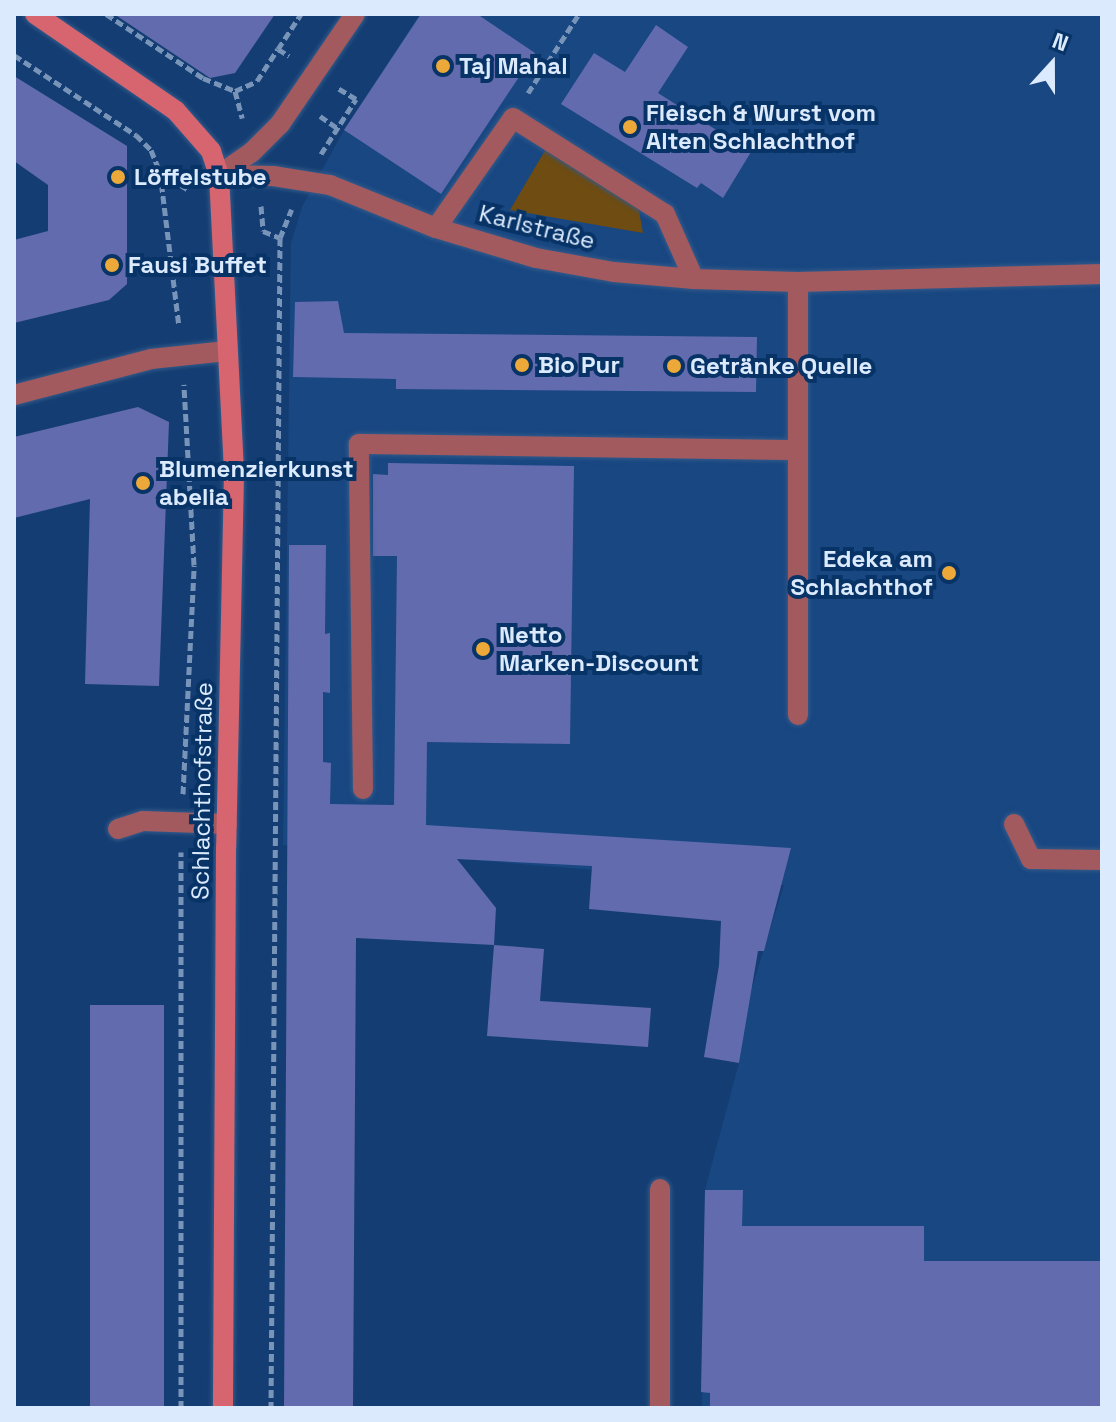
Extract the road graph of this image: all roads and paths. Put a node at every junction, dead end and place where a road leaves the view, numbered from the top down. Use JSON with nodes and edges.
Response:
{"nodes":[{"id":1,"x":35,"y":14,"type":"edge"},
{"id":2,"x":301,"y":14,"type":"edge"},
{"id":3,"x":355,"y":14,"type":"edge"},
{"id":4,"x":579,"y":14,"type":"edge"},
{"id":5,"x":278,"y":49,"type":"dead end"},
{"id":6,"x":14,"y":55,"type":"edge"},
{"id":7,"x":513,"y":118,"type":"junction"},
{"id":8,"x":219,"y":175,"type":"junction"},
{"id":9,"x":436,"y":228,"type":"junction"},
{"id":10,"x":1102,"y":274,"type":"edge"},
{"id":11,"x":694,"y":279,"type":"junction"},
{"id":12,"x":798,"y":282,"type":"junction"},
{"id":13,"x":227,"y":351,"type":"junction"},
{"id":14,"x":183,"y":356,"type":"junction"},
{"id":15,"x":14,"y":395,"type":"edge"},
{"id":16,"x":797,"y":450,"type":"junction"},
{"id":17,"x":798,"y":715,"type":"dead end"},
{"id":18,"x":363,"y":789,"type":"dead end"},
{"id":19,"x":182,"y":822,"type":"junction"},
{"id":20,"x":227,"y":824,"type":"junction"},
{"id":21,"x":1014,"y":824,"type":"dead end"},
{"id":22,"x":118,"y":829,"type":"dead end"},
{"id":23,"x":1102,"y":860,"type":"edge"},
{"id":24,"x":660,"y":1189,"type":"dead end"},
{"id":25,"x":181,"y":1408,"type":"edge"},
{"id":26,"x":223,"y":1408,"type":"edge"},
{"id":27,"x":660,"y":1408,"type":"edge"}],
"edges":[{"from":1,"to":8,"type":"main road"},
{"from":2,"to":5,"type":"path"},
{"from":3,"to":8,"type":"street"},
{"from":4,"to":7,"type":"path"},
{"from":6,"to":14,"type":"path"},
{"from":7,"to":9,"type":"street"},
{"from":7,"to":11,"type":"street"},
{"from":8,"to":9,"type":"street","name":"Karlstraße"},
{"from":8,"to":13,"type":"main road","name":"Schlachthofstraße"},
{"from":9,"to":11,"type":"street","name":"Karlstraße"},
{"from":10,"to":12,"type":"street","name":"Karlstraße"},
{"from":11,"to":12,"type":"street","name":"Karlstraße"},
{"from":12,"to":16,"type":"street"},
{"from":13,"to":14,"type":"street"},
{"from":13,"to":20,"type":"main road","name":"Schlachthofstraße"},
{"from":14,"to":15,"type":"street"},
{"from":14,"to":19,"type":"path"},
{"from":16,"to":17,"type":"street"},
{"from":16,"to":18,"type":"street"},
{"from":19,"to":20,"type":"street"},
{"from":19,"to":22,"type":"street"},
{"from":19,"to":25,"type":"path"},
{"from":20,"to":26,"type":"main road","name":"Schlachthofstraße"},
{"from":21,"to":23,"type":"street"},
{"from":24,"to":27,"type":"street"}]}
